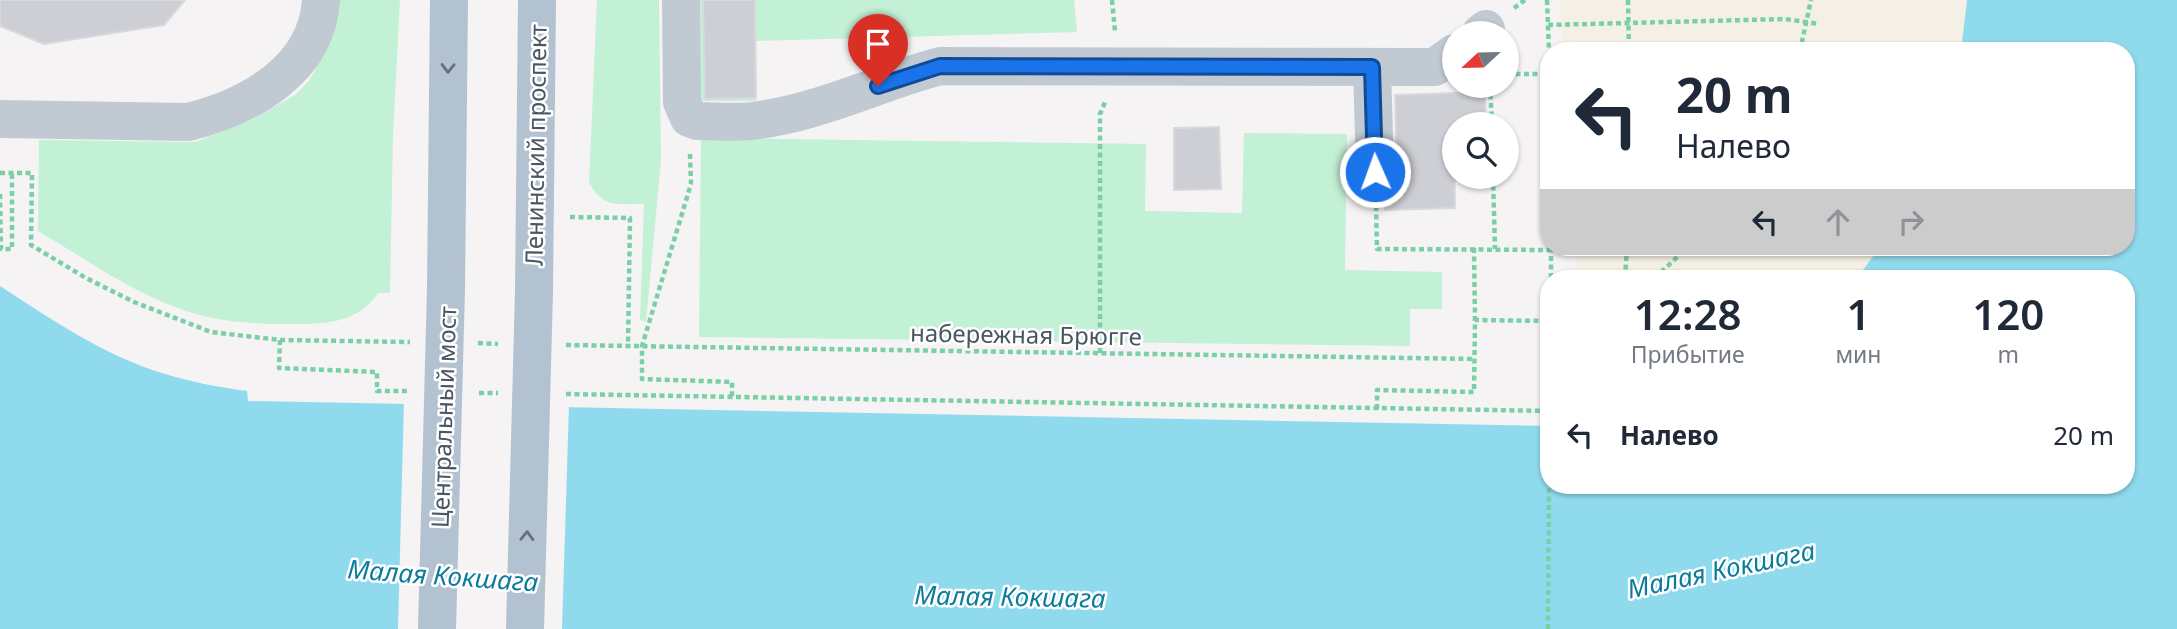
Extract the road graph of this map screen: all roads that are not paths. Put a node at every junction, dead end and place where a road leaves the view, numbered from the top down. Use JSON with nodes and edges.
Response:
{"nodes":[{"id":1,"x":321,"y":0,"type":"edge"},
{"id":2,"x":449,"y":0,"type":"edge"},
{"id":3,"x":537,"y":0,"type":"edge"},
{"id":4,"x":681,"y":0,"type":"edge"},
{"id":5,"x":1442,"y":62,"type":"edge"},
{"id":6,"x":1372,"y":67,"type":"junction"},
{"id":7,"x":0,"y":119,"type":"edge"},
{"id":8,"x":1375,"y":172,"type":"dead end"},
{"id":9,"x":437,"y":629,"type":"edge"},
{"id":10,"x":525,"y":629,"type":"edge"}],
"edges":[{"from":1,"to":7,"type":"lane"},
{"from":2,"to":9,"type":"main road","name":"Центральный мост","one_way":true,"bridge":true},
{"from":10,"to":3,"type":"main road","name":"Ленинский проспект","one_way":true,"bridge":true},
{"from":4,"to":6,"type":"lane"},
{"from":5,"to":6,"type":"lane"},
{"from":6,"to":8,"type":"lane"}]}
